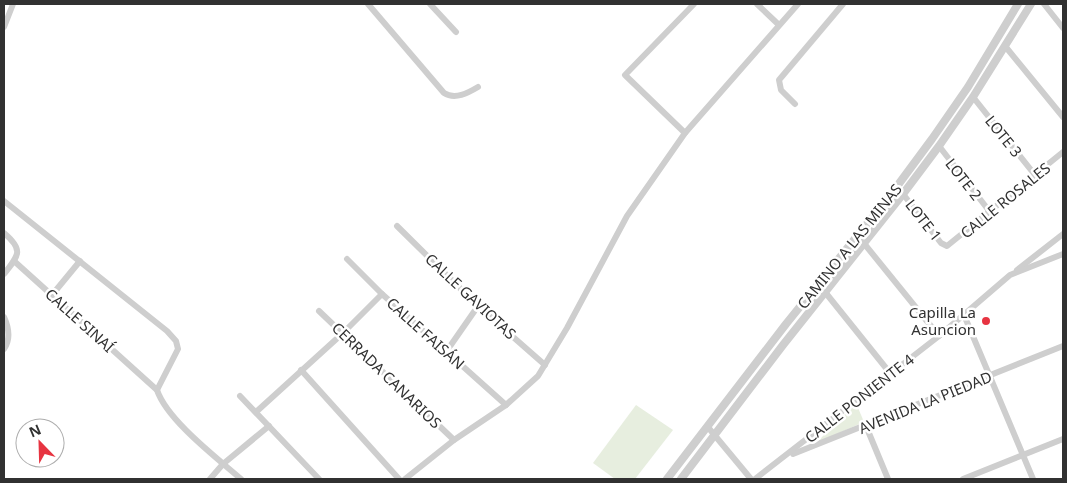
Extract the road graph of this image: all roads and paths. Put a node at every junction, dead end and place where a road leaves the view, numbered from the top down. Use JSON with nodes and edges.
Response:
{"nodes":[{"id":1,"x":13,"y":4,"type":"edge"},
{"id":2,"x":368,"y":4,"type":"edge"},
{"id":3,"x":430,"y":4,"type":"edge"},
{"id":4,"x":694,"y":4,"type":"edge"},
{"id":5,"x":757,"y":4,"type":"edge"},
{"id":6,"x":798,"y":4,"type":"edge"},
{"id":7,"x":843,"y":4,"type":"edge"},
{"id":8,"x":1018,"y":4,"type":"edge"},
{"id":9,"x":1031,"y":4,"type":"edge"},
{"id":10,"x":1044,"y":4,"type":"edge"},
{"id":11,"x":779,"y":25,"type":"junction"},
{"id":12,"x":4,"y":26,"type":"edge"},
{"id":13,"x":1063,"y":28,"type":"edge"},
{"id":14,"x":456,"y":32,"type":"dead end"},
{"id":15,"x":1005,"y":46,"type":"junction"},
{"id":16,"x":478,"y":87,"type":"dead end"},
{"id":17,"x":973,"y":97,"type":"junction"},
{"id":18,"x":795,"y":104,"type":"dead end"},
{"id":19,"x":1063,"y":117,"type":"edge"},
{"id":20,"x":685,"y":133,"type":"junction"},
{"id":21,"x":939,"y":146,"type":"junction"},
{"id":22,"x":1063,"y":152,"type":"edge"},
{"id":23,"x":1035,"y":175,"type":"junction"},
{"id":24,"x":904,"y":194,"type":"junction"},
{"id":25,"x":4,"y":200,"type":"edge"},
{"id":26,"x":990,"y":212,"type":"junction"},
{"id":27,"x":397,"y":226,"type":"dead end"},
{"id":28,"x":4,"y":233,"type":"edge"},
{"id":29,"x":1063,"y":234,"type":"edge"},
{"id":30,"x":858,"y":236,"type":"junction"},
{"id":31,"x":864,"y":242,"type":"junction"},
{"id":32,"x":945,"y":246,"type":"joint"},
{"id":33,"x":1063,"y":254,"type":"edge"},
{"id":34,"x":347,"y":259,"type":"dead end"},
{"id":35,"x":80,"y":261,"type":"junction"},
{"id":36,"x":14,"y":262,"type":"junction"},
{"id":37,"x":4,"y":274,"type":"edge"},
{"id":38,"x":1010,"y":275,"type":"junction"},
{"id":39,"x":825,"y":292,"type":"junction"},
{"id":40,"x":382,"y":294,"type":"junction"},
{"id":41,"x":52,"y":295,"type":"junction"},
{"id":42,"x":478,"y":306,"type":"junction"},
{"id":43,"x":319,"y":311,"type":"dead end"},
{"id":44,"x":964,"y":315,"type":"junction"},
{"id":45,"x":4,"y":317,"type":"edge"},
{"id":46,"x":343,"y":333,"type":"junction"},
{"id":47,"x":939,"y":336,"type":"junction"},
{"id":48,"x":1063,"y":346,"type":"edge"},
{"id":49,"x":4,"y":349,"type":"edge"},
{"id":50,"x":446,"y":352,"type":"junction"},
{"id":51,"x":545,"y":365,"type":"junction"},
{"id":52,"x":301,"y":370,"type":"junction"},
{"id":53,"x":890,"y":373,"type":"junction"},
{"id":54,"x":991,"y":375,"type":"junction"},
{"id":55,"x":157,"y":390,"type":"junction"},
{"id":56,"x":240,"y":396,"type":"dead end"},
{"id":57,"x":506,"y":405,"type":"junction"},
{"id":58,"x":256,"y":412,"type":"junction"},
{"id":59,"x":269,"y":426,"type":"junction"},
{"id":60,"x":707,"y":426,"type":"junction"},
{"id":61,"x":866,"y":426,"type":"junction"},
{"id":62,"x":715,"y":435,"type":"junction"},
{"id":63,"x":1063,"y":438,"type":"edge"},
{"id":64,"x":454,"y":440,"type":"junction"},
{"id":65,"x":1023,"y":455,"type":"junction"},
{"id":66,"x":786,"y":456,"type":"junction"},
{"id":67,"x":223,"y":464,"type":"junction"},
{"id":68,"x":210,"y":479,"type":"edge"},
{"id":69,"x":242,"y":479,"type":"edge"},
{"id":70,"x":319,"y":479,"type":"edge"},
{"id":71,"x":399,"y":479,"type":"edge"},
{"id":72,"x":405,"y":479,"type":"edge"},
{"id":73,"x":667,"y":479,"type":"edge"},
{"id":74,"x":681,"y":479,"type":"edge"},
{"id":75,"x":753,"y":479,"type":"edge"},
{"id":76,"x":888,"y":479,"type":"edge"},
{"id":77,"x":963,"y":479,"type":"edge"},
{"id":78,"x":1033,"y":479,"type":"edge"}],
"edges":[{"from":1,"to":12,"type":"street"},
{"from":2,"to":16,"type":"street"},
{"from":3,"to":14,"type":"street"},
{"from":4,"to":20,"type":"street"},
{"from":5,"to":11,"type":"street"},
{"from":6,"to":11,"type":"street"},
{"from":7,"to":18,"type":"street"},
{"from":8,"to":30,"type":"street","name":"CAMINO A LAS MINAS"},
{"from":9,"to":15,"type":"street","name":"CAMINO A LAS MINAS"},
{"from":10,"to":13,"type":"street"},
{"from":11,"to":20,"type":"street"},
{"from":15,"to":17,"type":"street","name":"CAMINO A LAS MINAS"},
{"from":15,"to":19,"type":"street"},
{"from":17,"to":21,"type":"street","name":"CAMINO A LAS MINAS"},
{"from":17,"to":23,"type":"street","name":"LOTE 3"},
{"from":20,"to":51,"type":"street"},
{"from":21,"to":24,"type":"street","name":"CAMINO A LAS MINAS"},
{"from":21,"to":26,"type":"street","name":"LOTE 2"},
{"from":22,"to":23,"type":"street","name":"CALLE ROSALES"},
{"from":23,"to":26,"type":"street","name":"CALLE ROSALES"},
{"from":24,"to":31,"type":"street","name":"CAMINO A LAS MINAS"},
{"from":24,"to":32,"type":"street","name":"LOTE 1"},
{"from":25,"to":35,"type":"street"},
{"from":26,"to":32,"type":"street","name":"CALLE ROSALES"},
{"from":27,"to":42,"type":"street","name":"CALLE GAVIOTAS"},
{"from":28,"to":36,"type":"street"},
{"from":29,"to":38,"type":"street"},
{"from":30,"to":31,"type":"street"},
{"from":30,"to":60,"type":"street","name":"CAMINO A LAS MINAS"},
{"from":31,"to":39,"type":"street","name":"CAMINO A LAS MINAS"},
{"from":31,"to":47,"type":"street"},
{"from":33,"to":38,"type":"street","name":"CALLE PONIENTE 4"},
{"from":34,"to":40,"type":"street","name":"CALLE FAISÁN"},
{"from":35,"to":41,"type":"street"},
{"from":35,"to":55,"type":"street"},
{"from":36,"to":37,"type":"street"},
{"from":36,"to":41,"type":"street","name":"CALLE SINAÍ"},
{"from":38,"to":44,"type":"street","name":"CALLE PONIENTE 4"},
{"from":39,"to":53,"type":"street"},
{"from":39,"to":62,"type":"street","name":"CAMINO A LAS MINAS"},
{"from":40,"to":46,"type":"street"},
{"from":40,"to":50,"type":"street","name":"CALLE FAISÁN"},
{"from":41,"to":55,"type":"street","name":"CALLE SINAÍ"},
{"from":42,"to":50,"type":"street"},
{"from":42,"to":51,"type":"street","name":"CALLE GAVIOTAS"},
{"from":43,"to":46,"type":"street","name":"CERRADA CANARIOS"},
{"from":44,"to":47,"type":"street","name":"CALLE PONIENTE 4"},
{"from":44,"to":54,"type":"street"},
{"from":45,"to":49,"type":"street"},
{"from":46,"to":52,"type":"street"},
{"from":46,"to":64,"type":"street","name":"CERRADA CANARIOS"},
{"from":47,"to":53,"type":"street","name":"CALLE PONIENTE 4"},
{"from":48,"to":54,"type":"street","name":"AVENIDA LA PIEDAD"},
{"from":50,"to":57,"type":"street","name":"CALLE FAISÁN"},
{"from":51,"to":57,"type":"street"},
{"from":52,"to":58,"type":"street"},
{"from":52,"to":71,"type":"street"},
{"from":53,"to":66,"type":"street","name":"CALLE PONIENTE 4"},
{"from":54,"to":61,"type":"street","name":"AVENIDA LA PIEDAD"},
{"from":54,"to":65,"type":"street"},
{"from":55,"to":67,"type":"street","name":"CALLE SINAÍ"},
{"from":56,"to":58,"type":"street"},
{"from":57,"to":64,"type":"street"},
{"from":58,"to":59,"type":"street"},
{"from":59,"to":67,"type":"street"},
{"from":59,"to":70,"type":"street"},
{"from":60,"to":62,"type":"street"},
{"from":60,"to":73,"type":"street","name":"CAMINO A LAS MINAS"},
{"from":61,"to":66,"type":"street","name":"AVENIDA LA PIEDAD"},
{"from":61,"to":76,"type":"street"},
{"from":62,"to":74,"type":"street","name":"CAMINO A LAS MINAS"},
{"from":62,"to":75,"type":"street"},
{"from":63,"to":65,"type":"street"},
{"from":64,"to":72,"type":"street"},
{"from":65,"to":77,"type":"street"},
{"from":65,"to":78,"type":"street"},
{"from":66,"to":75,"type":"street","name":"CALLE PONIENTE 4"},
{"from":67,"to":68,"type":"street"},
{"from":67,"to":69,"type":"street","name":"CALLE SINAÍ"}]}
